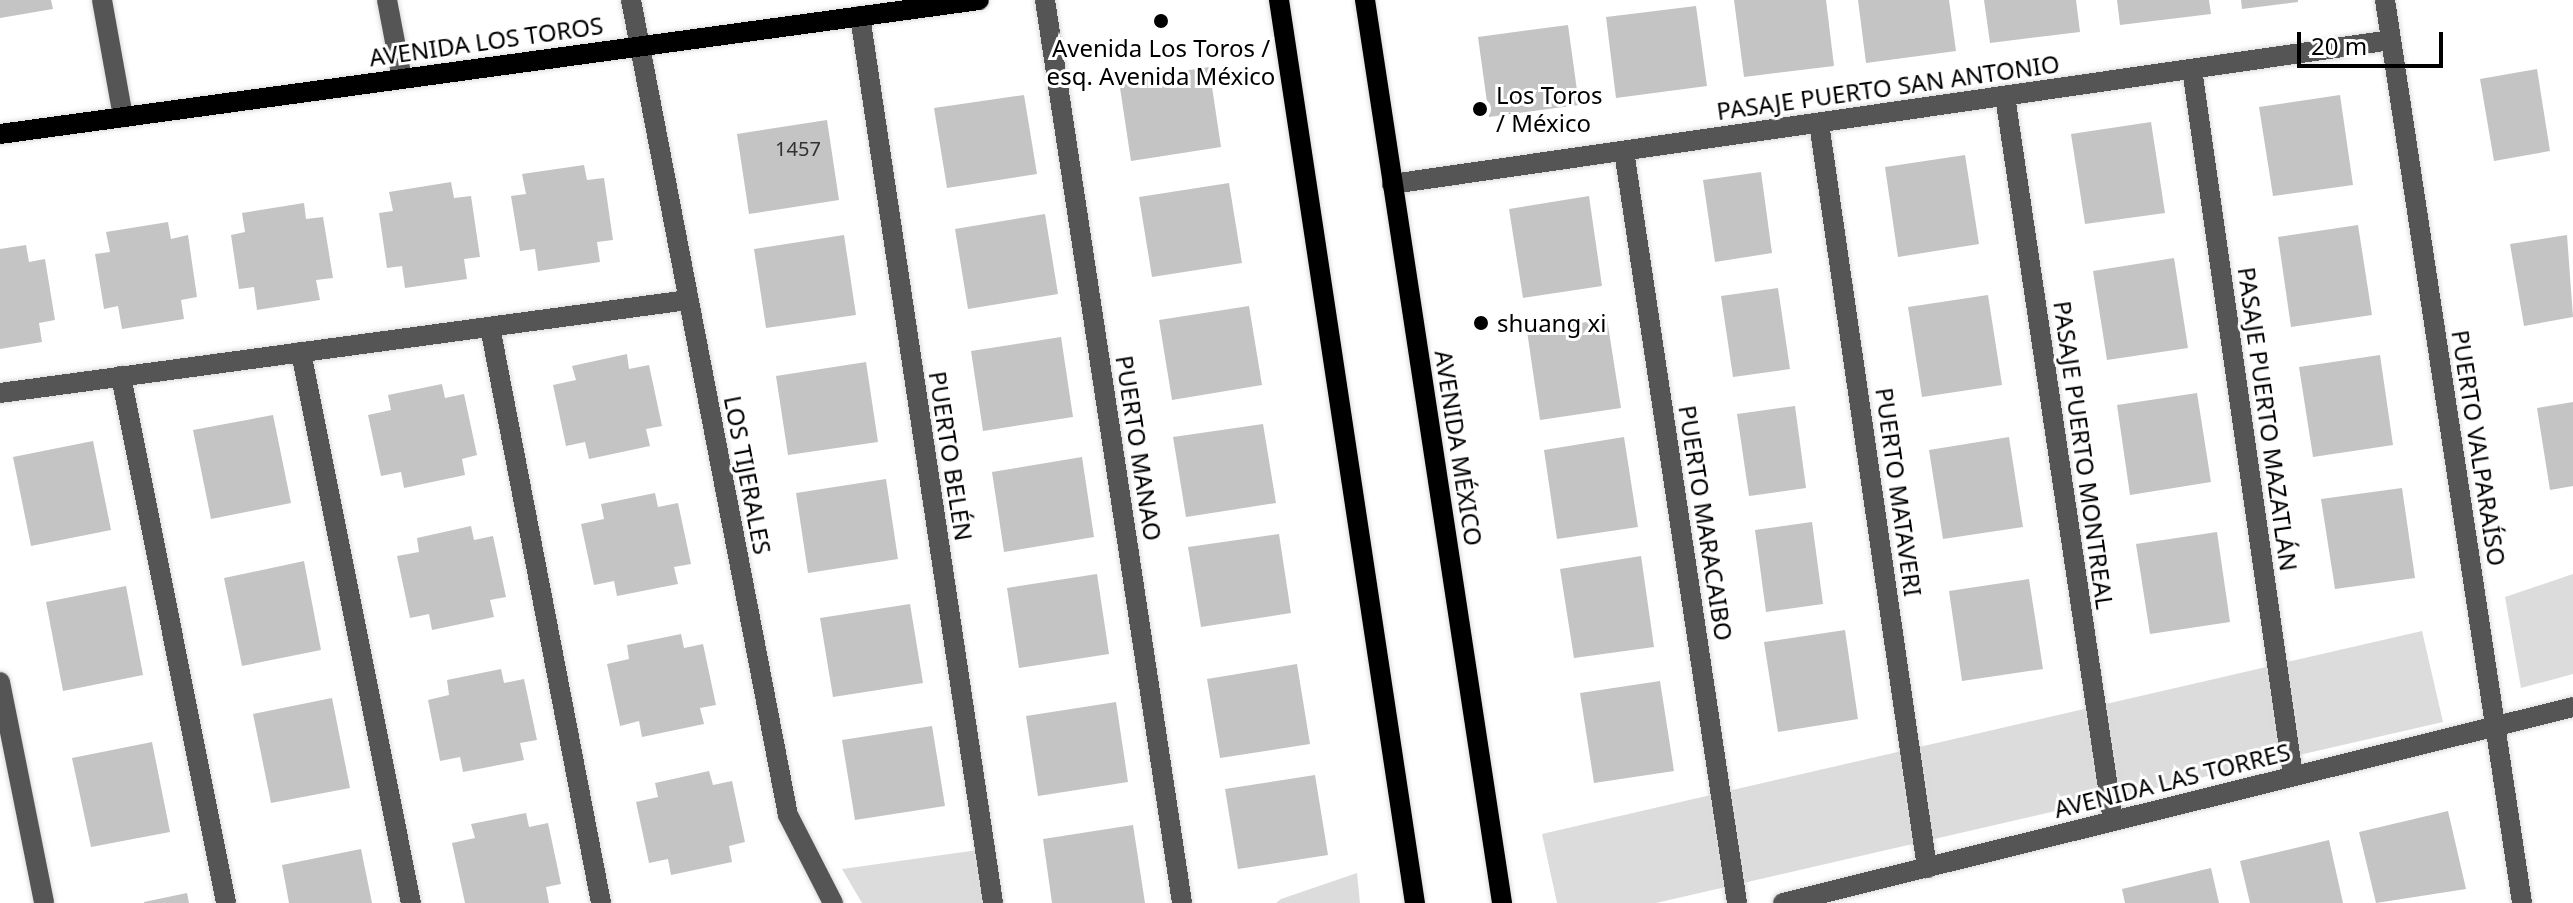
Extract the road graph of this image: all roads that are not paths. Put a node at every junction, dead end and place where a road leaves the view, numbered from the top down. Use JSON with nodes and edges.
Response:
{"nodes":[{"id":1,"x":102,"y":0,"type":"edge"},
{"id":2,"x":387,"y":0,"type":"edge"},
{"id":3,"x":631,"y":0,"type":"edge"},
{"id":4,"x":979,"y":0,"type":"edge"},
{"id":5,"x":1045,"y":0,"type":"edge"},
{"id":6,"x":1279,"y":0,"type":"edge"},
{"id":7,"x":1365,"y":0,"type":"edge"},
{"id":8,"x":2385,"y":0,"type":"edge"},
{"id":9,"x":860,"y":16,"type":"junction"},
{"id":10,"x":2391,"y":40,"type":"junction"},
{"id":11,"x":640,"y":47,"type":"junction"},
{"id":12,"x":2192,"y":69,"type":"junction"},
{"id":13,"x":402,"y":79,"type":"junction"},
{"id":14,"x":2005,"y":96,"type":"junction"},
{"id":15,"x":123,"y":117,"type":"junction"},
{"id":16,"x":1819,"y":123,"type":"junction"},
{"id":17,"x":0,"y":134,"type":"edge"},
{"id":18,"x":1624,"y":151,"type":"junction"},
{"id":19,"x":1392,"y":184,"type":"junction"},
{"id":20,"x":688,"y":300,"type":"junction"},
{"id":21,"x":490,"y":327,"type":"junction"},
{"id":22,"x":301,"y":352,"type":"junction"},
{"id":23,"x":121,"y":376,"type":"junction"},
{"id":24,"x":0,"y":393,"type":"edge"},
{"id":25,"x":0,"y":682,"type":"edge"},
{"id":26,"x":2573,"y":707,"type":"edge"},
{"id":27,"x":2495,"y":727,"type":"junction"},
{"id":28,"x":2293,"y":776,"type":"junction"},
{"id":29,"x":2113,"y":821,"type":"junction"},
{"id":30,"x":1927,"y":868,"type":"junction"},
{"id":31,"x":44,"y":903,"type":"edge"},
{"id":32,"x":226,"y":903,"type":"edge"},
{"id":33,"x":411,"y":903,"type":"edge"},
{"id":34,"x":601,"y":903,"type":"edge"},
{"id":35,"x":833,"y":903,"type":"edge"},
{"id":36,"x":993,"y":903,"type":"edge"},
{"id":37,"x":1182,"y":903,"type":"edge"},
{"id":38,"x":1415,"y":903,"type":"edge"},
{"id":39,"x":1502,"y":903,"type":"edge"},
{"id":40,"x":1737,"y":903,"type":"edge"},
{"id":41,"x":1783,"y":903,"type":"edge"},
{"id":42,"x":2522,"y":903,"type":"edge"}],
"edges":[{"from":1,"to":15,"type":"street"},
{"from":2,"to":13,"type":"street"},
{"from":3,"to":11,"type":"street","name":"LOS TIJERALES"},
{"from":4,"to":9,"type":"main road","name":"AVENIDA LOS TOROS"},
{"from":5,"to":37,"type":"street","name":"PUERTO MANAO"},
{"from":6,"to":38,"type":"main road"},
{"from":7,"to":19,"type":"main road","name":"AVENIDA MÉXICO"},
{"from":8,"to":10,"type":"street","name":"PUERTO VALPARAÍSO"},
{"from":9,"to":11,"type":"main road","name":"AVENIDA LOS TOROS"},
{"from":9,"to":36,"type":"street","name":"PUERTO BELÉN"},
{"from":10,"to":12,"type":"street","name":"PASAJE PUERTO SAN ANTONIO"},
{"from":10,"to":27,"type":"street","name":"PUERTO VALPARAÍSO"},
{"from":11,"to":13,"type":"main road","name":"AVENIDA LOS TOROS"},
{"from":11,"to":20,"type":"street","name":"LOS TIJERALES"},
{"from":12,"to":14,"type":"street","name":"PASAJE PUERTO SAN ANTONIO"},
{"from":12,"to":28,"type":"street","name":"PASAJE PUERTO MAZATLÁN"},
{"from":13,"to":15,"type":"main road","name":"AVENIDA LOS TOROS"},
{"from":14,"to":16,"type":"street","name":"PASAJE PUERTO SAN ANTONIO"},
{"from":14,"to":29,"type":"street","name":"PASAJE PUERTO MONTREAL"},
{"from":15,"to":17,"type":"main road","name":"AVENIDA LOS TOROS"},
{"from":16,"to":18,"type":"street","name":"PASAJE PUERTO SAN ANTONIO"},
{"from":16,"to":30,"type":"street","name":"PUERTO MATAVERI"},
{"from":18,"to":19,"type":"street","name":"PASAJE PUERTO SAN ANTONIO"},
{"from":18,"to":40,"type":"street","name":"PUERTO MARACAIBO"},
{"from":19,"to":39,"type":"main road","name":"AVENIDA MÉXICO"},
{"from":20,"to":21,"type":"street"},
{"from":20,"to":35,"type":"street","name":"LOS TIJERALES"},
{"from":21,"to":22,"type":"street"},
{"from":21,"to":34,"type":"street"},
{"from":22,"to":23,"type":"street"},
{"from":22,"to":33,"type":"street"},
{"from":23,"to":24,"type":"street"},
{"from":23,"to":32,"type":"street"},
{"from":25,"to":31,"type":"street"},
{"from":26,"to":27,"type":"street","name":"AVENIDA LAS TORRES"},
{"from":27,"to":28,"type":"street","name":"AVENIDA LAS TORRES"},
{"from":27,"to":42,"type":"street","name":"PUERTO VALPARAÍSO"},
{"from":28,"to":29,"type":"street","name":"AVENIDA LAS TORRES"},
{"from":29,"to":30,"type":"street","name":"AVENIDA LAS TORRES"},
{"from":30,"to":41,"type":"street","name":"AVENIDA LAS TORRES"}]}
